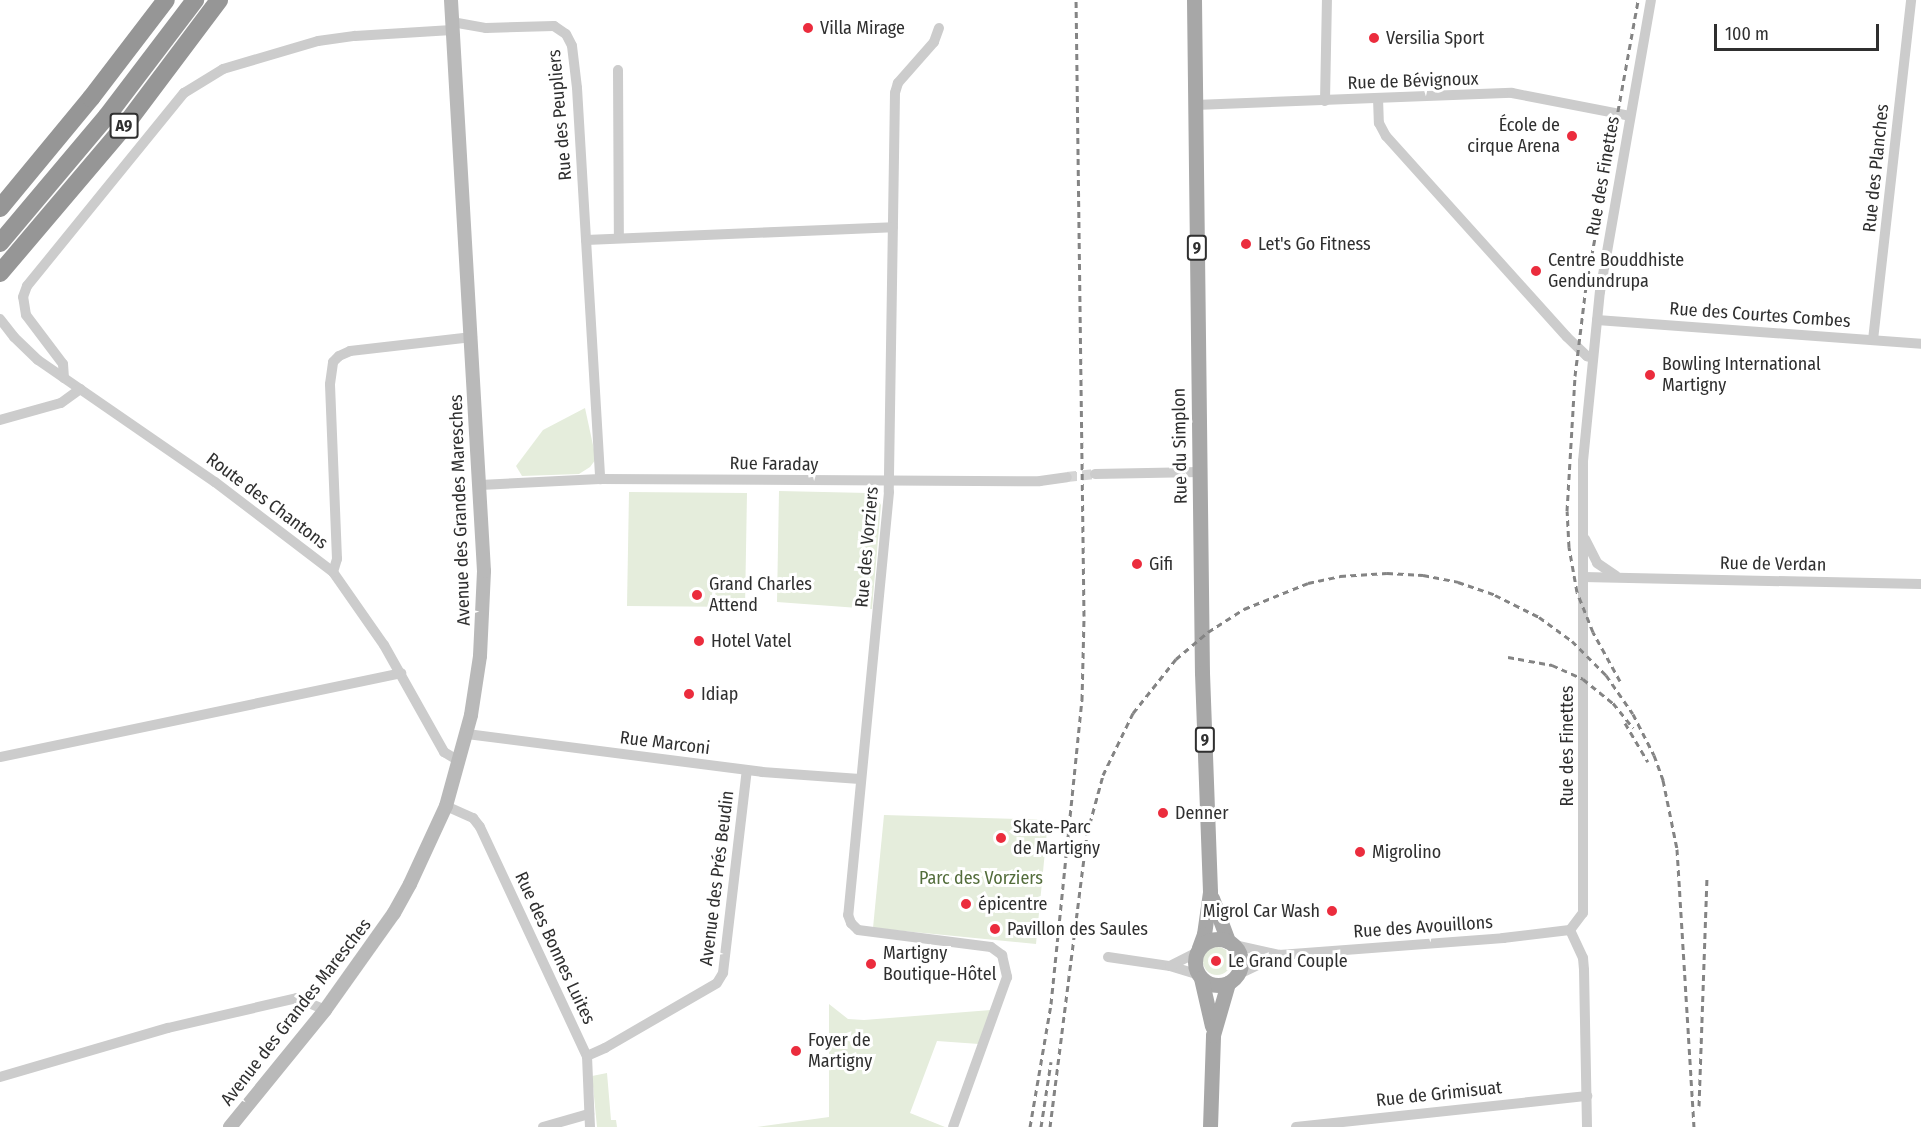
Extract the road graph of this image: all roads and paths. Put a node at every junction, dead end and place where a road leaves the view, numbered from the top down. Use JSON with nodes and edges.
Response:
{"nodes":[{"id":1,"x":166,"y":0,"type":"edge"},
{"id":2,"x":195,"y":0,"type":"edge"},
{"id":3,"x":219,"y":0,"type":"edge"},
{"id":4,"x":451,"y":0,"type":"edge"},
{"id":5,"x":1194,"y":0,"type":"edge"},
{"id":6,"x":1327,"y":0,"type":"edge"},
{"id":7,"x":1651,"y":0,"type":"edge"},
{"id":8,"x":1911,"y":0,"type":"edge"},
{"id":9,"x":452,"y":26,"type":"junction"},
{"id":10,"x":939,"y":28,"type":"dead end"},
{"id":11,"x":618,"y":70,"type":"dead end"},
{"id":12,"x":1378,"y":98,"type":"junction"},
{"id":13,"x":1325,"y":101,"type":"junction"},
{"id":14,"x":1195,"y":105,"type":"junction"},
{"id":15,"x":1630,"y":116,"type":"junction"},
{"id":16,"x":0,"y":208,"type":"edge"},
{"id":17,"x":894,"y":227,"type":"junction"},
{"id":18,"x":619,"y":238,"type":"junction"},
{"id":19,"x":586,"y":240,"type":"junction"},
{"id":20,"x":0,"y":243,"type":"edge"},
{"id":21,"x":0,"y":272,"type":"edge"},
{"id":22,"x":0,"y":319,"type":"edge"},
{"id":23,"x":1597,"y":320,"type":"junction"},
{"id":24,"x":472,"y":337,"type":"junction"},
{"id":25,"x":1873,"y":340,"type":"junction"},
{"id":26,"x":1921,"y":344,"type":"edge"},
{"id":27,"x":1593,"y":357,"type":"junction"},
{"id":28,"x":64,"y":378,"type":"junction"},
{"id":29,"x":80,"y":389,"type":"junction"},
{"id":30,"x":0,"y":420,"type":"edge"},
{"id":31,"x":1200,"y":471,"type":"junction"},
{"id":32,"x":1095,"y":474,"type":"tunnel mouth"},
{"id":33,"x":1067,"y":477,"type":"tunnel mouth"},
{"id":34,"x":600,"y":479,"type":"junction"},
{"id":35,"x":889,"y":481,"type":"junction"},
{"id":36,"x":480,"y":485,"type":"junction"},
{"id":37,"x":1583,"y":535,"type":"junction"},
{"id":38,"x":333,"y":572,"type":"junction"},
{"id":39,"x":1583,"y":577,"type":"junction"},
{"id":40,"x":1625,"y":578,"type":"junction"},
{"id":41,"x":1921,"y":584,"type":"edge"},
{"id":42,"x":401,"y":673,"type":"junction"},
{"id":43,"x":467,"y":734,"type":"junction"},
{"id":44,"x":0,"y":757,"type":"edge"},
{"id":45,"x":459,"y":761,"type":"junction"},
{"id":46,"x":747,"y":770,"type":"junction"},
{"id":47,"x":860,"y":778,"type":"junction"},
{"id":48,"x":446,"y":806,"type":"junction"},
{"id":49,"x":1210,"y":892,"type":"junction"},
{"id":50,"x":1570,"y":930,"type":"junction"},
{"id":51,"x":1231,"y":943,"type":"junction"},
{"id":52,"x":1198,"y":950,"type":"junction"},
{"id":53,"x":1279,"y":955,"type":"junction"},
{"id":54,"x":1108,"y":957,"type":"dead end"},
{"id":55,"x":1170,"y":966,"type":"junction"},
{"id":56,"x":1200,"y":977,"type":"junction"},
{"id":57,"x":1232,"y":979,"type":"junction"},
{"id":58,"x":325,"y":1010,"type":"junction"},
{"id":59,"x":1213,"y":1035,"type":"junction"},
{"id":60,"x":587,"y":1056,"type":"junction"},
{"id":61,"x":0,"y":1077,"type":"edge"},
{"id":62,"x":1587,"y":1096,"type":"junction"},
{"id":63,"x":589,"y":1114,"type":"junction"},
{"id":64,"x":230,"y":1127,"type":"edge"},
{"id":65,"x":543,"y":1127,"type":"edge"},
{"id":66,"x":590,"y":1127,"type":"edge"},
{"id":67,"x":952,"y":1127,"type":"edge"},
{"id":68,"x":1210,"y":1127,"type":"edge"},
{"id":69,"x":1296,"y":1127,"type":"edge"},
{"id":70,"x":1587,"y":1127,"type":"edge"}],
"edges":[{"from":1,"to":16,"type":"highway"},
{"from":2,"to":20,"type":"highway","number":"A9"},
{"from":3,"to":21,"type":"highway","number":"A9"},
{"from":4,"to":9,"type":"main road","name":"Avenue des Grandes Maresches"},
{"from":5,"to":14,"type":"main road","name":"Rue du Simplon","number":"9"},
{"from":6,"to":13,"type":"street"},
{"from":7,"to":15,"type":"street","name":"Rue des Finettes"},
{"from":8,"to":25,"type":"street","name":"Rue des Planches"},
{"from":9,"to":19,"type":"street","name":"Rue des Peupliers"},
{"from":9,"to":24,"type":"main road","name":"Avenue des Grandes Maresches"},
{"from":9,"to":28,"type":"street","name":"Rue des Peupliers"},
{"from":10,"to":17,"type":"street","name":"Rue des Vorziers"},
{"from":11,"to":18,"type":"street"},
{"from":12,"to":13,"type":"street","name":"Rue de Bévignoux"},
{"from":12,"to":15,"type":"street","name":"Rue de Bévignoux"},
{"from":12,"to":27,"type":"street"},
{"from":13,"to":14,"type":"street","name":"Rue de Bévignoux"},
{"from":14,"to":31,"type":"main road","name":"Rue du Simplon","number":"9"},
{"from":15,"to":23,"type":"street","name":"Rue des Finettes"},
{"from":17,"to":18,"type":"street"},
{"from":17,"to":35,"type":"street","name":"Rue des Vorziers"},
{"from":18,"to":19,"type":"street"},
{"from":19,"to":34,"type":"street","name":"Rue des Peupliers"},
{"from":22,"to":28,"type":"street","name":"Route des Chantons"},
{"from":23,"to":25,"type":"street","name":"Rue des Courtes Combes"},
{"from":23,"to":27,"type":"street","name":"Rue des Finettes"},
{"from":24,"to":36,"type":"main road","name":"Avenue des Grandes Maresches"},
{"from":24,"to":38,"type":"street"},
{"from":25,"to":26,"type":"street","name":"Rue des Courtes Combes"},
{"from":27,"to":37,"type":"street","name":"Rue des Finettes"},
{"from":28,"to":29,"type":"street","name":"Route des Chantons"},
{"from":29,"to":30,"type":"street"},
{"from":29,"to":38,"type":"street","name":"Route des Chantons"},
{"from":31,"to":32,"type":"street"},
{"from":31,"to":49,"type":"main road","name":"Rue du Simplon","number":"9"},
{"from":33,"to":35,"type":"street","name":"Rue Faraday"},
{"from":34,"to":35,"type":"street","name":"Rue Faraday"},
{"from":34,"to":36,"type":"street","name":"Rue Faraday"},
{"from":35,"to":47,"type":"street","name":"Rue des Vorziers"},
{"from":36,"to":43,"type":"main road","name":"Avenue des Grandes Maresches"},
{"from":37,"to":39,"type":"street","name":"Rue des Finettes"},
{"from":37,"to":40,"type":"street","name":"Rue de Verdan"},
{"from":38,"to":42,"type":"street","name":"Route des Chantons"},
{"from":39,"to":40,"type":"street","name":"Rue de Verdan"},
{"from":39,"to":50,"type":"street","name":"Rue des Finettes"},
{"from":40,"to":41,"type":"street","name":"Rue de Verdan"},
{"from":42,"to":44,"type":"street"},
{"from":42,"to":45,"type":"street","name":"Route des Chantons"},
{"from":43,"to":45,"type":"main road","name":"Avenue des Grandes Maresches"},
{"from":43,"to":46,"type":"street","name":"Rue Marconi"},
{"from":45,"to":48,"type":"main road","name":"Avenue des Grandes Maresches"},
{"from":46,"to":47,"type":"street","name":"Rue Marconi"},
{"from":46,"to":60,"type":"street","name":"Avenue des Prés Beudin"},
{"from":47,"to":67,"type":"street","name":"Rue des Vorziers"},
{"from":48,"to":58,"type":"main road","name":"Avenue des Grandes Maresches"},
{"from":48,"to":60,"type":"street","name":"Rue des Bonnes Luites"},
{"from":49,"to":51,"type":"main road","name":"Rue du Simplon","number":"9"},
{"from":49,"to":52,"type":"main road","name":"Rue du Simplon","number":"9"},
{"from":50,"to":53,"type":"street","name":"Rue des Avouillons"},
{"from":50,"to":62,"type":"street"},
{"from":51,"to":52,"type":"main road"},
{"from":51,"to":53,"type":"street","name":"Rue des Avouillons"},
{"from":51,"to":57,"type":"main road","number":"9"},
{"from":52,"to":55,"type":"street"},
{"from":52,"to":56,"type":"main road","number":"9"},
{"from":53,"to":57,"type":"street","name":"Rue des Avouillons"},
{"from":54,"to":55,"type":"street"},
{"from":55,"to":56,"type":"street"},
{"from":56,"to":57,"type":"main road"},
{"from":56,"to":59,"type":"main road","number":"9"},
{"from":57,"to":59,"type":"main road","number":"9"},
{"from":58,"to":61,"type":"street"},
{"from":58,"to":64,"type":"main road","name":"Avenue des Grandes Maresches"},
{"from":59,"to":68,"type":"main road","number":"9"},
{"from":60,"to":63,"type":"street","name":"Rue des Bonnes Luites"},
{"from":62,"to":69,"type":"street","name":"Rue de Grimisuat"},
{"from":62,"to":70,"type":"street"},
{"from":63,"to":65,"type":"street"},
{"from":63,"to":66,"type":"street","name":"Rue des Bonnes Luites"}]}
